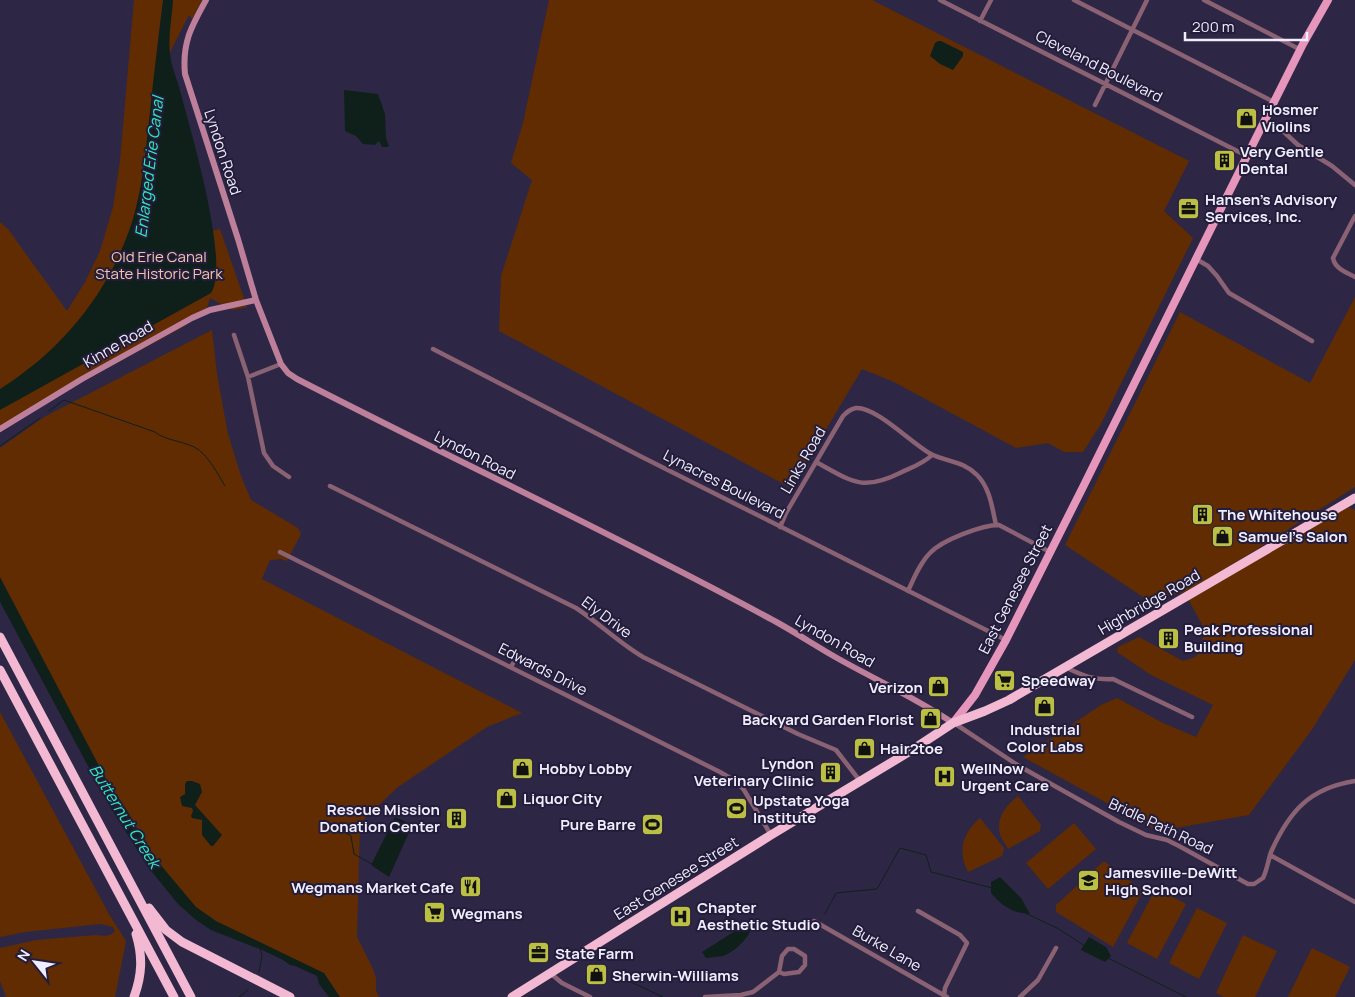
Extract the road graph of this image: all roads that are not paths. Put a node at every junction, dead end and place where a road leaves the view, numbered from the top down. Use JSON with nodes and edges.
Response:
{"nodes":[{"id":1,"x":206,"y":0,"type":"edge"},
{"id":2,"x":940,"y":0,"type":"edge"},
{"id":3,"x":991,"y":0,"type":"edge"},
{"id":4,"x":1074,"y":0,"type":"edge"},
{"id":5,"x":1147,"y":0,"type":"edge"},
{"id":6,"x":1204,"y":0,"type":"edge"},
{"id":7,"x":1328,"y":0,"type":"edge"},
{"id":8,"x":980,"y":21,"type":"junction"},
{"id":9,"x":1132,"y":30,"type":"junction"},
{"id":10,"x":1301,"y":50,"type":"junction"},
{"id":11,"x":1106,"y":84,"type":"junction"},
{"id":12,"x":1274,"y":102,"type":"junction"},
{"id":13,"x":1095,"y":105,"type":"dead end"},
{"id":14,"x":1264,"y":121,"type":"junction"},
{"id":15,"x":1247,"y":156,"type":"junction"},
{"id":16,"x":1355,"y":185,"type":"edge"},
{"id":17,"x":1355,"y":216,"type":"edge"},
{"id":18,"x":1196,"y":259,"type":"junction"},
{"id":19,"x":1355,"y":277,"type":"edge"},
{"id":20,"x":256,"y":300,"type":"junction"},
{"id":21,"x":234,"y":335,"type":"dead end"},
{"id":22,"x":1312,"y":341,"type":"dead end"},
{"id":23,"x":433,"y":349,"type":"dead end"},
{"id":24,"x":281,"y":364,"type":"junction"},
{"id":25,"x":248,"y":377,"type":"junction"},
{"id":26,"x":0,"y":429,"type":"edge"},
{"id":27,"x":932,"y":455,"type":"junction"},
{"id":28,"x":816,"y":462,"type":"junction"},
{"id":29,"x":290,"y":477,"type":"dead end"},
{"id":30,"x":330,"y":486,"type":"dead end"},
{"id":31,"x":1355,"y":498,"type":"edge"},
{"id":32,"x":996,"y":525,"type":"junction"},
{"id":33,"x":780,"y":527,"type":"junction"},
{"id":34,"x":280,"y":552,"type":"dead end"},
{"id":35,"x":1050,"y":552,"type":"junction"},
{"id":36,"x":908,"y":591,"type":"junction"},
{"id":37,"x":0,"y":637,"type":"edge"},
{"id":38,"x":1006,"y":640,"type":"junction"},
{"id":39,"x":517,"y":656,"type":"dead end"},
{"id":40,"x":511,"y":667,"type":"junction"},
{"id":41,"x":1066,"y":667,"type":"junction"},
{"id":42,"x":0,"y":670,"type":"edge"},
{"id":43,"x":1192,"y":717,"type":"dead end"},
{"id":44,"x":952,"y":723,"type":"junction"},
{"id":45,"x":860,"y":780,"type":"junction"},
{"id":46,"x":1355,"y":781,"type":"edge"},
{"id":47,"x":771,"y":835,"type":"junction"},
{"id":48,"x":1270,"y":855,"type":"junction"},
{"id":49,"x":136,"y":890,"type":"junction"},
{"id":50,"x":1355,"y":902,"type":"edge"},
{"id":51,"x":918,"y":912,"type":"dead end"},
{"id":52,"x":131,"y":917,"type":"junction"},
{"id":53,"x":814,"y":921,"type":"dead end"},
{"id":54,"x":1056,"y":948,"type":"dead end"},
{"id":55,"x":779,"y":972,"type":"junction"},
{"id":56,"x":550,"y":973,"type":"junction"},
{"id":57,"x":946,"y":996,"type":"edge"},
{"id":58,"x":134,"y":997,"type":"edge"},
{"id":59,"x":174,"y":997,"type":"edge"},
{"id":60,"x":192,"y":997,"type":"edge"},
{"id":61,"x":290,"y":997,"type":"edge"},
{"id":62,"x":512,"y":997,"type":"edge"},
{"id":63,"x":590,"y":997,"type":"edge"},
{"id":64,"x":705,"y":997,"type":"edge"},
{"id":65,"x":1020,"y":997,"type":"edge"}],
"edges":[{"from":1,"to":20,"type":"street","name":"Lyndon Road"},
{"from":2,"to":8,"type":"street","name":"Cleveland Boulevard"},
{"from":3,"to":8,"type":"street"},
{"from":4,"to":9,"type":"street"},
{"from":5,"to":9,"type":"street"},
{"from":6,"to":10,"type":"street"},
{"from":7,"to":10,"type":"main road","name":"East Genesee Street"},
{"from":8,"to":11,"type":"street","name":"Cleveland Boulevard"},
{"from":9,"to":11,"type":"street"},
{"from":9,"to":12,"type":"street"},
{"from":10,"to":12,"type":"main road","name":"East Genesee Street"},
{"from":11,"to":13,"type":"street"},
{"from":11,"to":15,"type":"street","name":"Cleveland Boulevard"},
{"from":12,"to":14,"type":"main road","name":"East Genesee Street"},
{"from":14,"to":15,"type":"main road","name":"East Genesee Street"},
{"from":14,"to":16,"type":"street"},
{"from":15,"to":18,"type":"main road","name":"East Genesee Street"},
{"from":17,"to":19,"type":"street"},
{"from":18,"to":22,"type":"street"},
{"from":18,"to":35,"type":"main road","name":"East Genesee Street"},
{"from":20,"to":24,"type":"street","name":"Lyndon Road"},
{"from":20,"to":26,"type":"street","name":"Kinne Road"},
{"from":21,"to":25,"type":"street"},
{"from":23,"to":33,"type":"street","name":"Lynacres Boulevard"},
{"from":24,"to":25,"type":"street"},
{"from":24,"to":44,"type":"street","name":"Lyndon Road"},
{"from":25,"to":29,"type":"street"},
{"from":27,"to":28,"type":"street"},
{"from":27,"to":28,"type":"street","name":"Links Road"},
{"from":27,"to":32,"type":"street"},
{"from":28,"to":33,"type":"street","name":"Links Road"},
{"from":30,"to":45,"type":"street","name":"Ely Drive"},
{"from":31,"to":41,"type":"highway","name":"Highbridge Road"},
{"from":32,"to":35,"type":"street"},
{"from":32,"to":36,"type":"street"},
{"from":33,"to":36,"type":"street","name":"Lynacres Boulevard"},
{"from":34,"to":40,"type":"street","name":"Edwards Drive"},
{"from":35,"to":38,"type":"main road","name":"East Genesee Street"},
{"from":36,"to":38,"type":"street","name":"Lynacres Boulevard"},
{"from":37,"to":49,"type":"highway"},
{"from":38,"to":44,"type":"main road","name":"East Genesee Street"},
{"from":39,"to":40,"type":"street"},
{"from":40,"to":47,"type":"street","name":"Edwards Drive"},
{"from":41,"to":43,"type":"street"},
{"from":41,"to":44,"type":"highway","name":"Highbridge Road"},
{"from":42,"to":52,"type":"highway"},
{"from":44,"to":45,"type":"highway","name":"East Genesee Street"},
{"from":44,"to":48,"type":"street","name":"Bridle Path Road"},
{"from":45,"to":47,"type":"highway","name":"East Genesee Street"},
{"from":46,"to":48,"type":"street","name":"Bridle Path Road"},
{"from":47,"to":56,"type":"highway","name":"East Genesee Street"},
{"from":48,"to":50,"type":"street"},
{"from":49,"to":60,"type":"highway"},
{"from":49,"to":61,"type":"highway"},
{"from":51,"to":57,"type":"street"},
{"from":52,"to":58,"type":"highway"},
{"from":52,"to":59,"type":"highway"},
{"from":53,"to":57,"type":"street","name":"Burke Lane"},
{"from":54,"to":65,"type":"street"},
{"from":55,"to":55,"type":"street"},
{"from":55,"to":64,"type":"street"},
{"from":56,"to":62,"type":"highway","name":"East Genesee Street"},
{"from":56,"to":63,"type":"street"}]}
